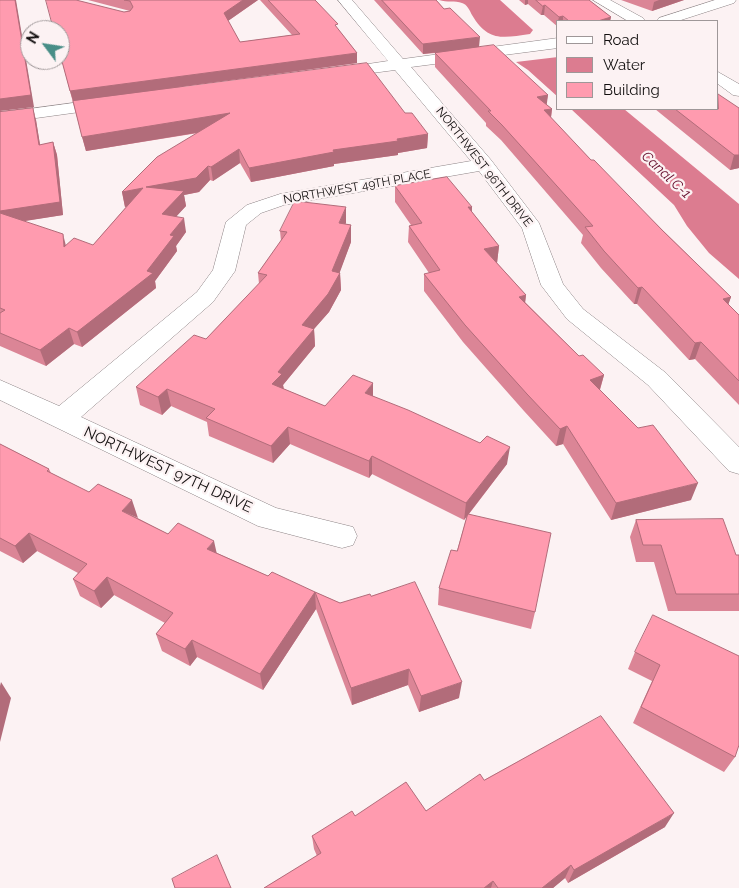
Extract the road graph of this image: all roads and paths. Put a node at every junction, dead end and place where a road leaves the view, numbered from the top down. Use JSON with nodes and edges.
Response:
{"nodes":[{"id":1,"x":345,"y":0,"type":"edge"},
{"id":2,"x":600,"y":0,"type":"edge"},
{"id":3,"x":729,"y":0,"type":"edge"},
{"id":4,"x":739,"y":10,"type":"edge"},
{"id":5,"x":636,"y":20,"type":"edge"},
{"id":6,"x":667,"y":20,"type":"edge"},
{"id":7,"x":709,"y":20,"type":"edge"},
{"id":8,"x":556,"y":43,"type":"edge"},
{"id":9,"x":401,"y":64,"type":"junction"},
{"id":10,"x":323,"y":75,"type":"edge"},
{"id":11,"x":719,"y":77,"type":"edge"},
{"id":12,"x":739,"y":91,"type":"edge"},
{"id":13,"x":127,"y":101,"type":"edge"},
{"id":14,"x":0,"y":118,"type":"edge"},
{"id":15,"x":484,"y":164,"type":"junction"},
{"id":16,"x":0,"y":389,"type":"edge"},
{"id":17,"x":61,"y":419,"type":"junction"},
{"id":18,"x":739,"y":464,"type":"edge"},
{"id":19,"x":342,"y":536,"type":"dead end"}],
"edges":[{"from":1,"to":9,"type":"street","name":"NORTHWEST 96TH DRIVE"},
{"from":2,"to":5,"type":"street"},
{"from":3,"to":6,"type":"street"},
{"from":4,"to":7,"type":"street"},
{"from":8,"to":9,"type":"street"},
{"from":9,"to":10,"type":"street"},
{"from":9,"to":15,"type":"street","name":"NORTHWEST 96TH DRIVE"},
{"from":11,"to":12,"type":"street"},
{"from":13,"to":14,"type":"street"},
{"from":15,"to":17,"type":"street","name":"NORTHWEST 49TH PLACE"},
{"from":15,"to":18,"type":"street","name":"NORTHWEST 96TH DRIVE"},
{"from":16,"to":17,"type":"street","name":"NORTHWEST 97TH DRIVE"},
{"from":17,"to":19,"type":"street","name":"NORTHWEST 97TH DRIVE"}]}
